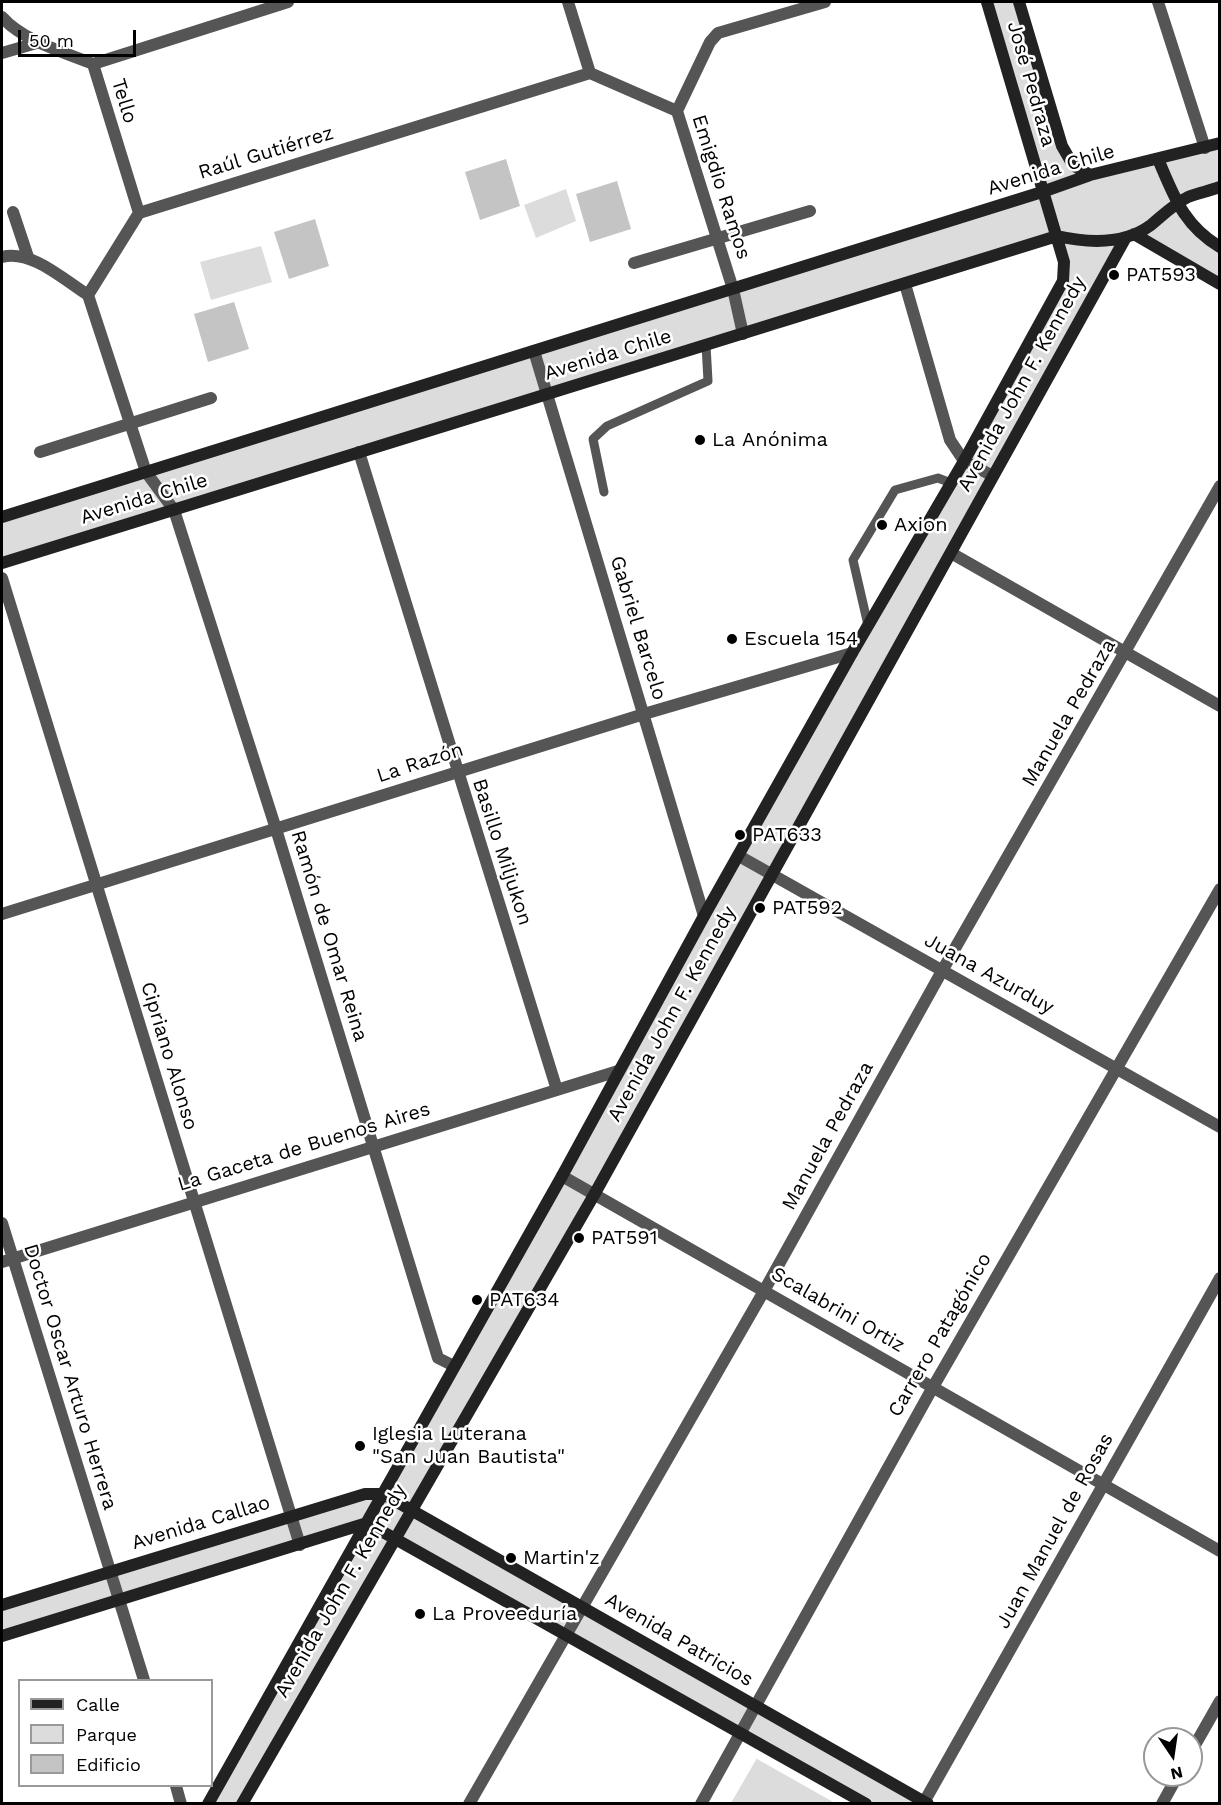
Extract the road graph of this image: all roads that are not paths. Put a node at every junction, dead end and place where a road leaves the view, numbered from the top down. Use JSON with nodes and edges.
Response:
{"nodes":[{"id":1,"x":288,"y":2,"type":"edge"},
{"id":2,"x":568,"y":2,"type":"edge"},
{"id":3,"x":825,"y":2,"type":"edge"},
{"id":4,"x":987,"y":2,"type":"edge"},
{"id":5,"x":1019,"y":2,"type":"edge"},
{"id":6,"x":1158,"y":2,"type":"edge"},
{"id":7,"x":2,"y":17,"type":"edge"},
{"id":8,"x":40,"y":42,"type":"junction"},
{"id":9,"x":2,"y":53,"type":"edge"},
{"id":10,"x":93,"y":64,"type":"junction"},
{"id":11,"x":590,"y":73,"type":"junction"},
{"id":12,"x":677,"y":111,"type":"junction"},
{"id":13,"x":1220,"y":143,"type":"edge"},
{"id":14,"x":1205,"y":148,"type":"junction"},
{"id":15,"x":1158,"y":159,"type":"junction"},
{"id":16,"x":1090,"y":175,"type":"junction"},
{"id":17,"x":1220,"y":187,"type":"edge"},
{"id":18,"x":1042,"y":192,"type":"junction"},
{"id":19,"x":1177,"y":203,"type":"junction"},
{"id":20,"x":810,"y":211,"type":"dead end"},
{"id":21,"x":1050,"y":211,"type":"joint"},
{"id":22,"x":13,"y":212,"type":"dead end"},
{"id":23,"x":139,"y":213,"type":"junction"},
{"id":24,"x":1130,"y":235,"type":"junction"},
{"id":25,"x":1057,"y":236,"type":"junction"},
{"id":26,"x":717,"y":239,"type":"junction"},
{"id":27,"x":1220,"y":247,"type":"edge"},
{"id":28,"x":2,"y":257,"type":"edge"},
{"id":29,"x":28,"y":257,"type":"junction"},
{"id":30,"x":633,"y":263,"type":"dead end"},
{"id":31,"x":904,"y":284,"type":"junction"},
{"id":32,"x":1220,"y":284,"type":"edge"},
{"id":33,"x":733,"y":289,"type":"junction"},
{"id":34,"x":88,"y":295,"type":"junction"},
{"id":35,"x":743,"y":334,"type":"junction"},
{"id":36,"x":706,"y":345,"type":"junction"},
{"id":37,"x":534,"y":351,"type":"junction"},
{"id":38,"x":547,"y":394,"type":"junction"},
{"id":39,"x":211,"y":398,"type":"dead end"},
{"id":40,"x":130,"y":423,"type":"junction"},
{"id":41,"x":40,"y":452,"type":"dead end"},
{"id":42,"x":359,"y":452,"type":"junction"},
{"id":43,"x":964,"y":461,"type":"junction"},
{"id":44,"x":146,"y":472,"type":"junction"},
{"id":45,"x":993,"y":476,"type":"junction"},
{"id":46,"x":951,"y":483,"type":"junction"},
{"id":47,"x":1220,"y":486,"type":"edge"},
{"id":48,"x":604,"y":492,"type":"dead end"},
{"id":49,"x":174,"y":510,"type":"junction"},
{"id":50,"x":2,"y":517,"type":"edge"},
{"id":51,"x":951,"y":553,"type":"junction"},
{"id":52,"x":2,"y":563,"type":"edge"},
{"id":53,"x":2,"y":578,"type":"edge"},
{"id":54,"x":868,"y":625,"type":"junction"},
{"id":55,"x":852,"y":653,"type":"junction"},
{"id":56,"x":1126,"y":653,"type":"junction"},
{"id":57,"x":1220,"y":706,"type":"edge"},
{"id":58,"x":644,"y":714,"type":"junction"},
{"id":59,"x":456,"y":772,"type":"junction"},
{"id":60,"x":276,"y":830,"type":"junction"},
{"id":61,"x":739,"y":856,"type":"junction"},
{"id":62,"x":772,"y":874,"type":"junction"},
{"id":63,"x":97,"y":885,"type":"junction"},
{"id":64,"x":1220,"y":889,"type":"edge"},
{"id":65,"x":2,"y":914,"type":"edge"},
{"id":66,"x":704,"y":916,"type":"junction"},
{"id":67,"x":942,"y":971,"type":"junction"},
{"id":68,"x":1115,"y":1068,"type":"junction"},
{"id":69,"x":618,"y":1071,"type":"junction"},
{"id":70,"x":556,"y":1090,"type":"junction"},
{"id":71,"x":1220,"y":1127,"type":"edge"},
{"id":72,"x":374,"y":1145,"type":"junction"},
{"id":73,"x":562,"y":1176,"type":"junction"},
{"id":74,"x":594,"y":1195,"type":"junction"},
{"id":75,"x":194,"y":1202,"type":"junction"},
{"id":76,"x":2,"y":1224,"type":"edge"},
{"id":77,"x":7,"y":1260,"type":"edge"},
{"id":78,"x":1220,"y":1278,"type":"edge"},
{"id":79,"x":764,"y":1291,"type":"junction"},
{"id":80,"x":454,"y":1366,"type":"junction"},
{"id":81,"x":933,"y":1387,"type":"junction"},
{"id":82,"x":1103,"y":1485,"type":"junction"},
{"id":83,"x":383,"y":1494,"type":"junction"},
{"id":84,"x":410,"y":1509,"type":"junction"},
{"id":85,"x":291,"y":1516,"type":"junction"},
{"id":86,"x":367,"y":1523,"type":"junction"},
{"id":87,"x":393,"y":1538,"type":"junction"},
{"id":88,"x":300,"y":1545,"type":"junction"},
{"id":89,"x":1220,"y":1551,"type":"edge"},
{"id":90,"x":110,"y":1571,"type":"junction"},
{"id":91,"x":119,"y":1600,"type":"junction"},
{"id":92,"x":2,"y":1605,"type":"edge"},
{"id":93,"x":582,"y":1607,"type":"junction"},
{"id":94,"x":566,"y":1634,"type":"junction"},
{"id":95,"x":2,"y":1636,"type":"edge"},
{"id":96,"x":144,"y":1679,"type":"edge"},
{"id":97,"x":1220,"y":1701,"type":"edge"},
{"id":98,"x":756,"y":1706,"type":"junction"},
{"id":99,"x":1203,"y":1731,"type":"edge"},
{"id":100,"x":740,"y":1733,"type":"junction"},
{"id":101,"x":177,"y":1787,"type":"edge"},
{"id":102,"x":1171,"y":1787,"type":"edge"},
{"id":103,"x":182,"y":1803,"type":"edge"},
{"id":104,"x":208,"y":1803,"type":"edge"},
{"id":105,"x":242,"y":1803,"type":"edge"},
{"id":106,"x":469,"y":1803,"type":"edge"},
{"id":107,"x":701,"y":1803,"type":"edge"},
{"id":108,"x":866,"y":1803,"type":"edge"},
{"id":109,"x":925,"y":1803,"type":"edge"},
{"id":110,"x":1162,"y":1803,"type":"edge"}],
"edges":[{"from":1,"to":10,"type":"street"},
{"from":2,"to":11,"type":"street"},
{"from":3,"to":12,"type":"street"},
{"from":4,"to":18,"type":"main road","name":"José Pedraza"},
{"from":5,"to":16,"type":"main road","name":"José Pedraza"},
{"from":6,"to":14,"type":"street"},
{"from":7,"to":8,"type":"street","name":"Tello"},
{"from":8,"to":9,"type":"street"},
{"from":8,"to":10,"type":"street","name":"Tello"},
{"from":10,"to":23,"type":"street","name":"Tello"},
{"from":11,"to":12,"type":"street","name":"Emigdio Ramos"},
{"from":11,"to":23,"type":"street","name":"Raúl Gutiérrez"},
{"from":12,"to":26,"type":"street","name":"Emigdio Ramos"},
{"from":13,"to":14,"type":"main road","name":"Avenida Chile"},
{"from":14,"to":15,"type":"main road","name":"Avenida Chile"},
{"from":15,"to":16,"type":"main road","name":"Avenida Chile"},
{"from":15,"to":19,"type":"main road"},
{"from":16,"to":18,"type":"main road","name":"Avenida Chile"},
{"from":17,"to":19,"type":"main road","name":"Avenida Chile"},
{"from":18,"to":21,"type":"main road","name":"José Pedraza"},
{"from":18,"to":33,"type":"main road","name":"Avenida Chile"},
{"from":19,"to":24,"type":"main road","name":"Avenida Chile"},
{"from":19,"to":27,"type":"main road"},
{"from":20,"to":26,"type":"street"},
{"from":21,"to":25,"type":"main road","name":"Avenida John F. Kennedy"},
{"from":22,"to":29,"type":"street"},
{"from":23,"to":34,"type":"street"},
{"from":24,"to":25,"type":"main road","name":"Avenida Chile"},
{"from":24,"to":32,"type":"main road"},
{"from":24,"to":45,"type":"main road","name":"Avenida John F. Kennedy"},
{"from":25,"to":31,"type":"main road","name":"Avenida Chile"},
{"from":25,"to":43,"type":"main road","name":"Avenida John F. Kennedy"},
{"from":26,"to":30,"type":"street"},
{"from":26,"to":33,"type":"street","name":"Emigdio Ramos"},
{"from":28,"to":29,"type":"street"},
{"from":29,"to":34,"type":"street"},
{"from":31,"to":35,"type":"main road","name":"Avenida Chile"},
{"from":31,"to":43,"type":"street"},
{"from":33,"to":35,"type":"street","name":"Emigdio Ramos"},
{"from":33,"to":37,"type":"main road","name":"Avenida Chile"},
{"from":34,"to":40,"type":"street"},
{"from":35,"to":36,"type":"main road","name":"Avenida Chile"},
{"from":36,"to":38,"type":"main road","name":"Avenida Chile"},
{"from":36,"to":48,"type":"lane"},
{"from":37,"to":38,"type":"street","name":"Gabriel Barcelo"},
{"from":37,"to":44,"type":"main road","name":"Avenida Chile"},
{"from":38,"to":42,"type":"main road","name":"Avenida Chile"},
{"from":38,"to":58,"type":"street","name":"Gabriel Barcelo"},
{"from":39,"to":40,"type":"street"},
{"from":40,"to":41,"type":"street"},
{"from":40,"to":44,"type":"street"},
{"from":42,"to":49,"type":"main road","name":"Avenida Chile"},
{"from":42,"to":59,"type":"street","name":"Basillo Miljukon"},
{"from":43,"to":45,"type":"street"},
{"from":43,"to":46,"type":"main road","name":"Avenida John F. Kennedy"},
{"from":44,"to":49,"type":"street"},
{"from":44,"to":50,"type":"main road","name":"Avenida Chile"},
{"from":45,"to":51,"type":"main road","name":"Avenida John F. Kennedy"},
{"from":46,"to":54,"type":"main road","name":"Avenida John F. Kennedy"},
{"from":46,"to":54,"type":"lane"},
{"from":47,"to":56,"type":"street","name":"Manuela Pedraza"},
{"from":49,"to":52,"type":"main road","name":"Avenida Chile"},
{"from":49,"to":60,"type":"street","name":"Ramón de Omar Reina"},
{"from":51,"to":56,"type":"street"},
{"from":51,"to":62,"type":"main road","name":"Avenida John F. Kennedy"},
{"from":53,"to":63,"type":"street","name":"Cipriano Alonso"},
{"from":54,"to":55,"type":"main road","name":"Avenida John F. Kennedy"},
{"from":55,"to":58,"type":"street","name":"La Razón"},
{"from":55,"to":61,"type":"main road","name":"Avenida John F. Kennedy"},
{"from":56,"to":57,"type":"street"},
{"from":56,"to":67,"type":"street","name":"Manuela Pedraza"},
{"from":58,"to":59,"type":"street","name":"La Razón"},
{"from":58,"to":66,"type":"street","name":"Gabriel Barcelo"},
{"from":59,"to":60,"type":"street","name":"La Razón"},
{"from":59,"to":70,"type":"street","name":"Basillo Miljukon"},
{"from":60,"to":63,"type":"street","name":"La Razón"},
{"from":60,"to":72,"type":"street","name":"Ramón de Omar Reina"},
{"from":61,"to":62,"type":"street","name":"Juana Azurduy"},
{"from":61,"to":66,"type":"main road","name":"Avenida John F. Kennedy"},
{"from":62,"to":67,"type":"street","name":"Juana Azurduy"},
{"from":62,"to":74,"type":"main road","name":"Avenida John F. Kennedy"},
{"from":63,"to":65,"type":"street","name":"La Razón"},
{"from":63,"to":75,"type":"street","name":"Cipriano Alonso"},
{"from":64,"to":68,"type":"street","name":"Carrero Patagónico"},
{"from":66,"to":69,"type":"main road","name":"Avenida John F. Kennedy"},
{"from":67,"to":68,"type":"street","name":"Juana Azurduy"},
{"from":67,"to":79,"type":"street","name":"Manuela Pedraza"},
{"from":68,"to":71,"type":"street","name":"Juana Azurduy"},
{"from":68,"to":81,"type":"street","name":"Carrero Patagónico"},
{"from":69,"to":70,"type":"street","name":"La Gaceta de Buenos Aires"},
{"from":69,"to":73,"type":"main road","name":"Avenida John F. Kennedy"},
{"from":70,"to":72,"type":"street","name":"La Gaceta de Buenos Aires"},
{"from":72,"to":75,"type":"street","name":"La Gaceta de Buenos Aires"},
{"from":72,"to":80,"type":"street","name":"Ramón de Omar Reina"},
{"from":73,"to":74,"type":"street","name":"Scalabrini Ortiz"},
{"from":73,"to":80,"type":"main road","name":"Avenida John F. Kennedy"},
{"from":74,"to":79,"type":"street","name":"Scalabrini Ortiz"},
{"from":74,"to":84,"type":"main road","name":"Avenida John F. Kennedy"},
{"from":75,"to":77,"type":"street","name":"La Gaceta de Buenos Aires"},
{"from":75,"to":85,"type":"street","name":"Cipriano Alonso"},
{"from":76,"to":77,"type":"street","name":"Doctor Oscar Arturo Herrera"},
{"from":77,"to":90,"type":"street","name":"Doctor Oscar Arturo Herrera"},
{"from":78,"to":82,"type":"street","name":"Juan Manuel de Rosas"},
{"from":79,"to":81,"type":"street","name":"Scalabrini Ortiz"},
{"from":79,"to":93,"type":"street","name":"Manuela Pedraza"},
{"from":80,"to":83,"type":"main road","name":"Avenida John F. Kennedy"},
{"from":81,"to":82,"type":"street","name":"Scalabrini Ortiz"},
{"from":81,"to":98,"type":"street","name":"Carrero Patagónico"},
{"from":82,"to":89,"type":"street","name":"Scalabrini Ortiz"},
{"from":82,"to":109,"type":"street","name":"Juan Manuel de Rosas"},
{"from":83,"to":84,"type":"main road"},
{"from":83,"to":85,"type":"main road","name":"Avenida Callao"},
{"from":83,"to":86,"type":"main road","name":"Avenida John F. Kennedy"},
{"from":84,"to":87,"type":"main road","name":"Avenida John F. Kennedy"},
{"from":84,"to":93,"type":"main road","name":"Avenida Patricios"},
{"from":85,"to":88,"type":"street","name":"Cipriano Alonso"},
{"from":85,"to":90,"type":"main road","name":"Avenida Callao"},
{"from":86,"to":87,"type":"main road"},
{"from":86,"to":88,"type":"main road"},
{"from":86,"to":104,"type":"main road","name":"Avenida John F. Kennedy"},
{"from":87,"to":94,"type":"main road"},
{"from":87,"to":105,"type":"main road","name":"Avenida John F. Kennedy"},
{"from":88,"to":91,"type":"main road"},
{"from":90,"to":91,"type":"street","name":"Doctor Oscar Arturo Herrera"},
{"from":90,"to":92,"type":"main road","name":"Avenida Callao"},
{"from":91,"to":95,"type":"main road"},
{"from":91,"to":96,"type":"street","name":"Doctor Oscar Arturo Herrera"},
{"from":93,"to":94,"type":"street","name":"Manuela Pedraza"},
{"from":93,"to":98,"type":"main road","name":"Avenida Patricios"},
{"from":94,"to":100,"type":"main road"},
{"from":94,"to":106,"type":"street","name":"Manuela Pedraza"},
{"from":97,"to":99,"type":"street"},
{"from":98,"to":100,"type":"street","name":"Carrero Patagónico"},
{"from":98,"to":109,"type":"main road","name":"Avenida Patricios"},
{"from":100,"to":107,"type":"street","name":"Carrero Patagónico"},
{"from":100,"to":108,"type":"main road"},
{"from":101,"to":103,"type":"street"},
{"from":102,"to":110,"type":"street"}]}
